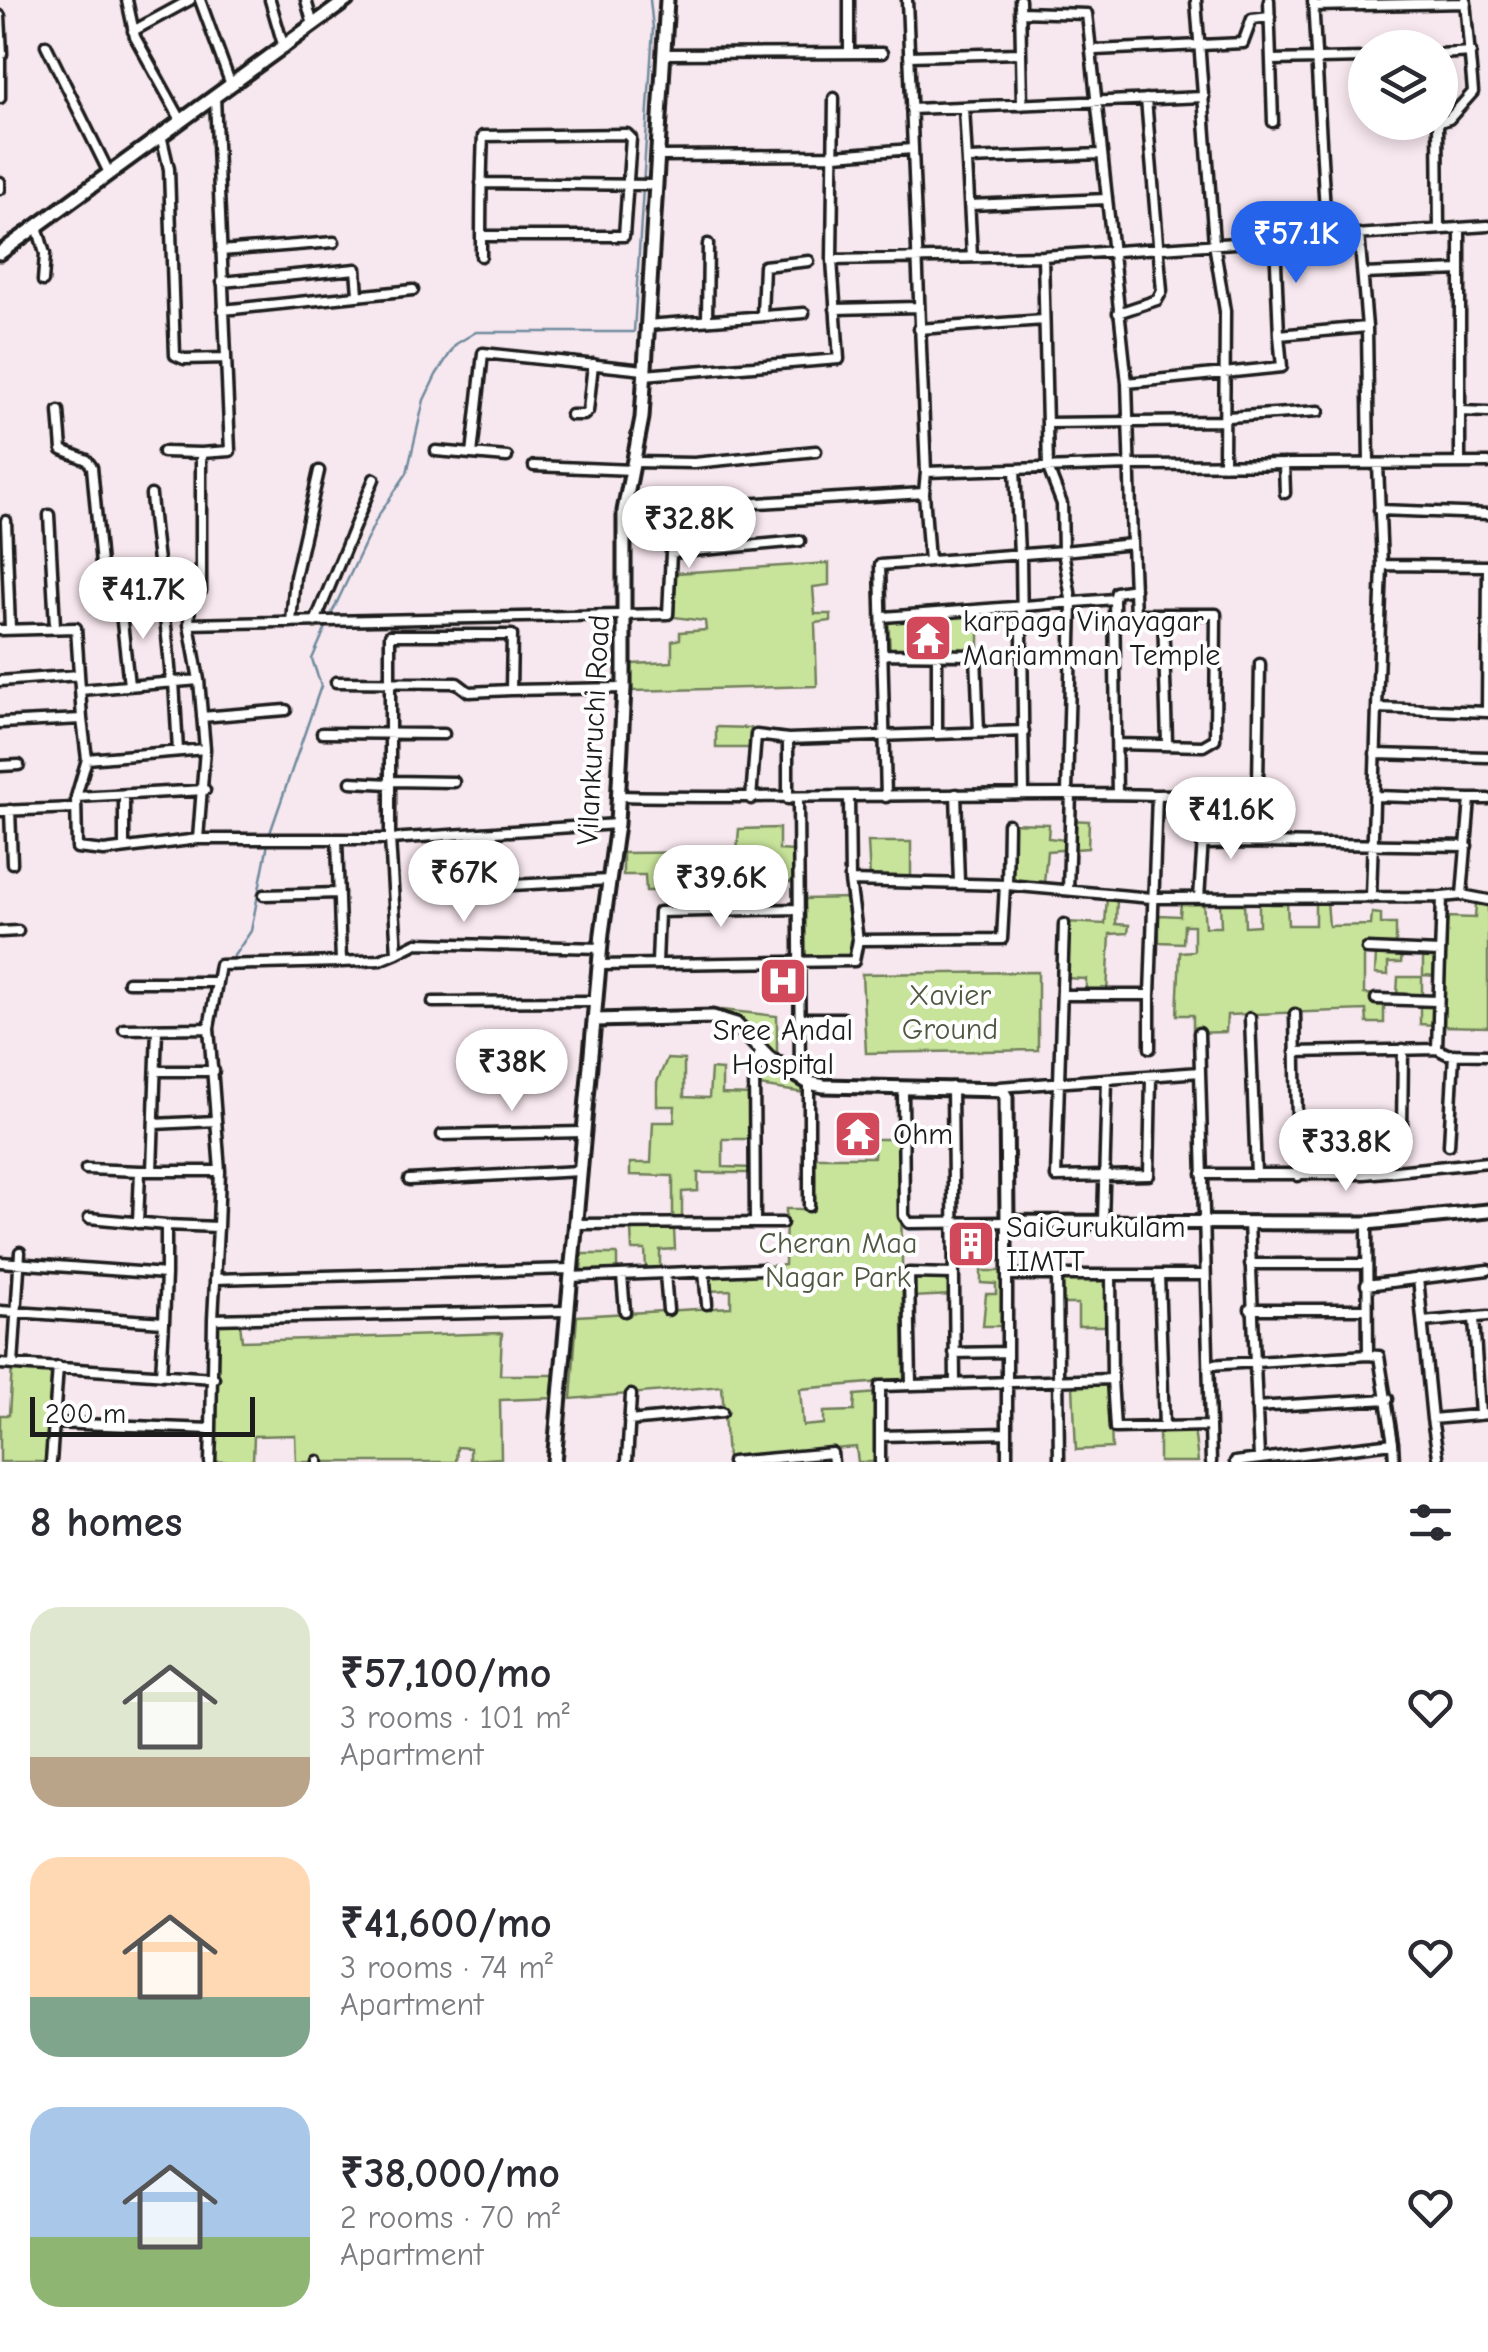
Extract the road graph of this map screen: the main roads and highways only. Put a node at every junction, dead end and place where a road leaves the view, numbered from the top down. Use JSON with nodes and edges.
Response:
{"nodes":[{"id":1,"x":347,"y":0,"type":"edge"},
{"id":2,"x":667,"y":0,"type":"edge"},
{"id":3,"x":0,"y":253,"type":"edge"},
{"id":4,"x":595,"y":1020,"type":"junction"},
{"id":5,"x":1488,"y":1211,"type":"edge"},
{"id":6,"x":554,"y":1462,"type":"edge"}],
"edges":[{"from":1,"to":3,"type":"main road"},
{"from":2,"to":4,"type":"main road","name":"Vilankuruchi Road"},
{"from":4,"to":5,"type":"main road"},
{"from":4,"to":6,"type":"main road","name":"Vilankuruchi Road"}]}
